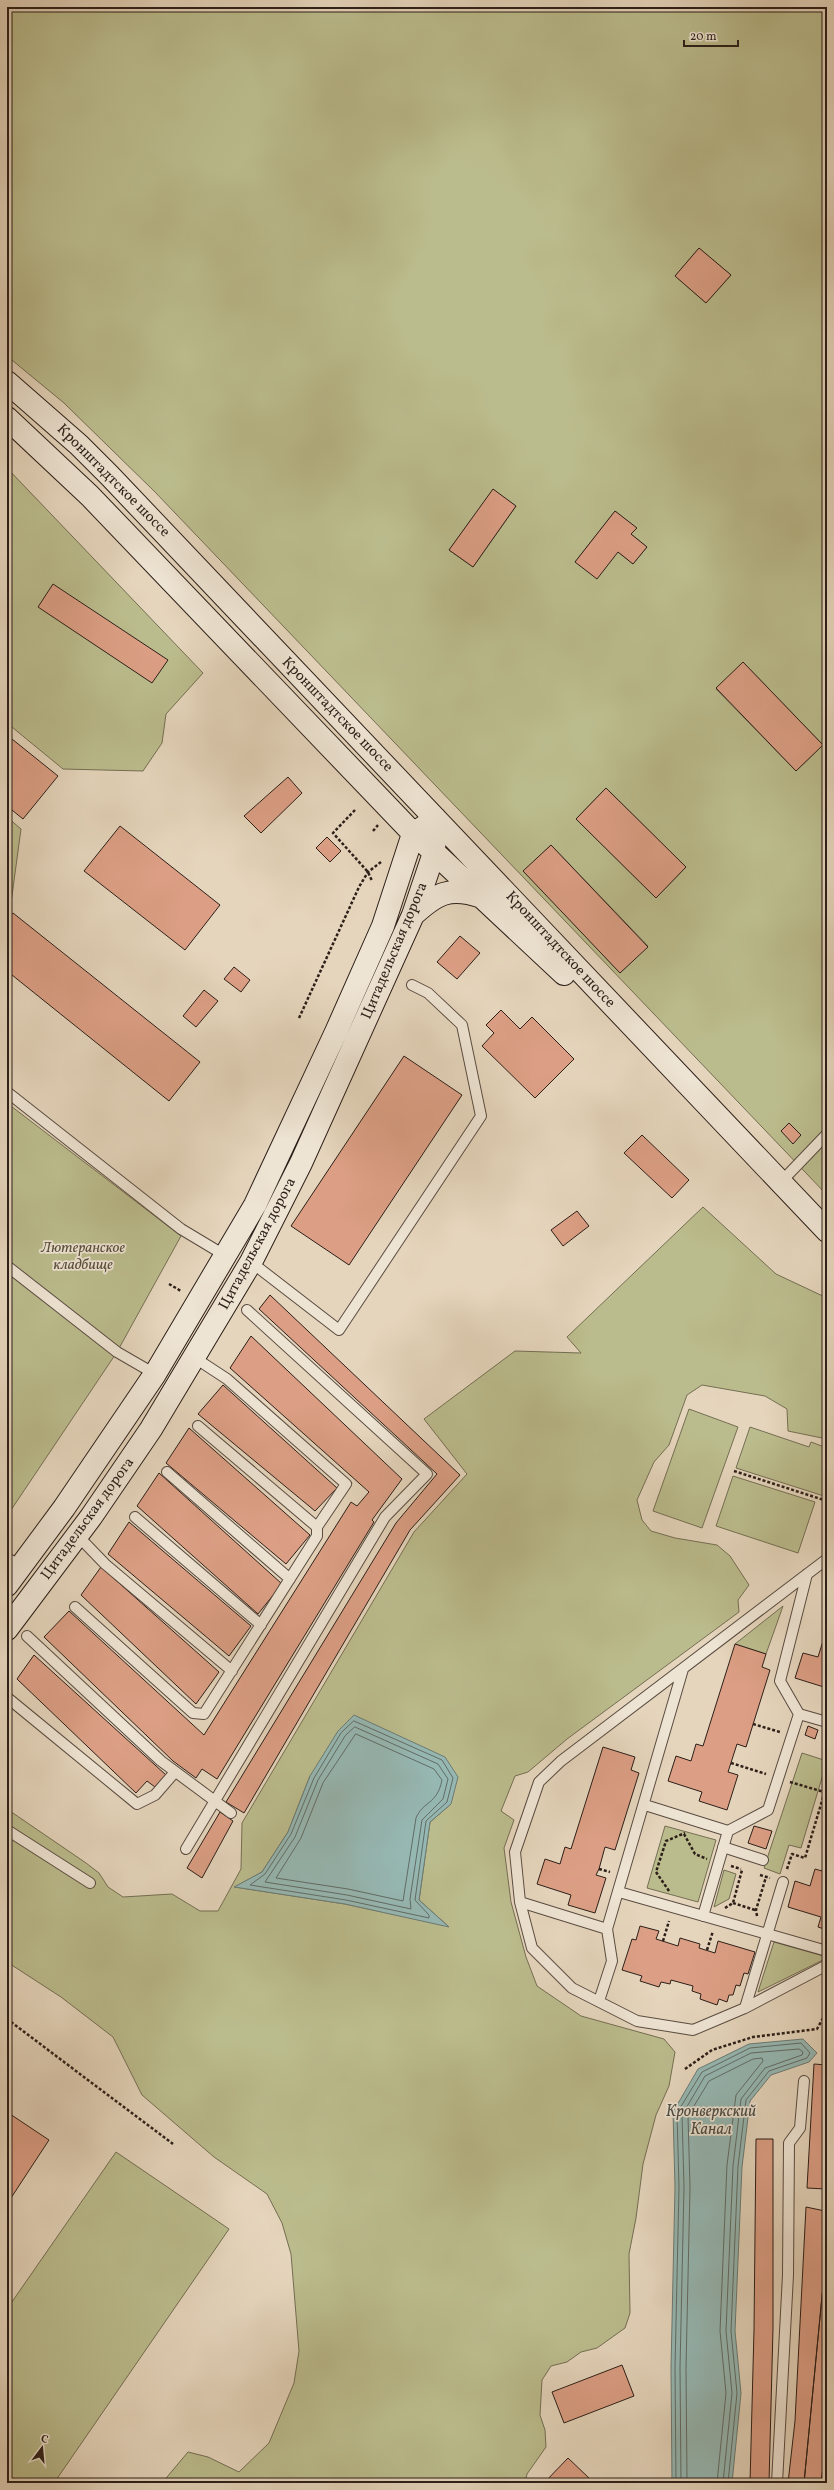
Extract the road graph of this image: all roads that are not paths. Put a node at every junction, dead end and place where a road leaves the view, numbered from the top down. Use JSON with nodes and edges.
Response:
{"nodes":[{"id":1,"x":7,"y":382,"type":"edge"},
{"id":2,"x":7,"y":418,"type":"edge"},
{"id":3,"x":435,"y":818,"type":"junction"},
{"id":4,"x":414,"y":834,"type":"junction"},
{"id":5,"x":434,"y":853,"type":"junction"},
{"id":6,"x":482,"y":897,"type":"junction"},
{"id":7,"x":413,"y":915,"type":"junction"},
{"id":8,"x":412,"y":985,"type":"dead end"},
{"id":9,"x":659,"y":1056,"type":"junction"},
{"id":10,"x":7,"y":1092,"type":"edge"},
{"id":11,"x":827,"y":1134,"type":"edge"},
{"id":12,"x":780,"y":1183,"type":"junction"},
{"id":13,"x":827,"y":1231,"type":"edge"},
{"id":14,"x":226,"y":1256,"type":"junction"},
{"id":15,"x":251,"y":1262,"type":"junction"},
{"id":16,"x":7,"y":1266,"type":"edge"},
{"id":17,"x":247,"y":1310,"type":"dead end"},
{"id":18,"x":195,"y":1358,"type":"junction"},
{"id":19,"x":155,"y":1374,"type":"junction"},
{"id":20,"x":198,"y":1426,"type":"dead end"},
{"id":21,"x":167,"y":1472,"type":"dead end"},
{"id":22,"x":135,"y":1517,"type":"dead end"},
{"id":23,"x":317,"y":1528,"type":"junction"},
{"id":24,"x":78,"y":1536,"type":"junction"},
{"id":25,"x":826,"y":1554,"type":"edge"},
{"id":26,"x":14,"y":1562,"type":"edge"},
{"id":27,"x":807,"y":1574,"type":"junction"},
{"id":28,"x":290,"y":1579,"type":"junction"},
{"id":29,"x":7,"y":1585,"type":"edge"},
{"id":30,"x":75,"y":1607,"type":"dead end"},
{"id":31,"x":260,"y":1625,"type":"junction"},
{"id":32,"x":17,"y":1633,"type":"edge"},
{"id":33,"x":683,"y":1669,"type":"junction"},
{"id":34,"x":232,"y":1671,"type":"junction"},
{"id":35,"x":9,"y":1699,"type":"dead end"},
{"id":36,"x":799,"y":1714,"type":"junction"},
{"id":37,"x":827,"y":1722,"type":"edge"},
{"id":38,"x":175,"y":1772,"type":"junction"},
{"id":39,"x":215,"y":1802,"type":"junction"},
{"id":40,"x":645,"y":1805,"type":"junction"},
{"id":41,"x":231,"y":1813,"type":"dead end"},
{"id":42,"x":7,"y":1830,"type":"edge"},
{"id":43,"x":728,"y":1831,"type":"junction"},
{"id":44,"x":723,"y":1847,"type":"junction"},
{"id":45,"x":186,"y":1849,"type":"dead end"},
{"id":46,"x":763,"y":1860,"type":"dead end"},
{"id":47,"x":783,"y":1882,"type":"road end"},
{"id":48,"x":90,"y":1883,"type":"dead end"},
{"id":49,"x":619,"y":1892,"type":"junction"},
{"id":50,"x":520,"y":1902,"type":"junction"},
{"id":51,"x":706,"y":1916,"type":"junction"},
{"id":52,"x":607,"y":1929,"type":"junction"},
{"id":53,"x":764,"y":1933,"type":"junction"},
{"id":54,"x":827,"y":1951,"type":"edge"},
{"id":55,"x":827,"y":1966,"type":"edge"},
{"id":56,"x":599,"y":2001,"type":"junction"},
{"id":57,"x":745,"y":2008,"type":"junction"},
{"id":58,"x":804,"y":2081,"type":"dead end"},
{"id":59,"x":777,"y":2483,"type":"edge"}],
"edges":[{"from":1,"to":3,"type":"main road","name":"Кронштадтское шоссе"},
{"from":2,"to":4,"type":"main road","name":"Кронштадтское шоссе"},
{"from":3,"to":4,"type":"main road"},
{"from":3,"to":5,"type":"main road","name":"Цитадельская дорога"},
{"from":3,"to":9,"type":"main road","name":"Кронштадтское шоссе"},
{"from":4,"to":5,"type":"main road","name":"Кронштадтское шоссе"},
{"from":4,"to":14,"type":"main road","name":"Цитадельская дорога"},
{"from":5,"to":6,"type":"main road","name":"Кронштадтское шоссе"},
{"from":5,"to":7,"type":"main road","name":"Цитадельская дорога"},
{"from":6,"to":7,"type":"main road"},
{"from":6,"to":9,"type":"main road","name":"Кронштадтское шоссе"},
{"from":7,"to":15,"type":"main road","name":"Цитадельская дорога"},
{"from":8,"to":15,"type":"lane"},
{"from":9,"to":12,"type":"main road","name":"Кронштадтское шоссе"},
{"from":10,"to":14,"type":"lane"},
{"from":11,"to":12,"type":"lane"},
{"from":12,"to":13,"type":"main road","name":"Кронштадтское шоссе"},
{"from":14,"to":19,"type":"main road","name":"Цитадельская дорога"},
{"from":15,"to":18,"type":"main road","name":"Цитадельская дорога"},
{"from":16,"to":19,"type":"lane"},
{"from":17,"to":39,"type":"lane"},
{"from":18,"to":23,"type":"lane"},
{"from":18,"to":24,"type":"main road","name":"Цитадельская дорога"},
{"from":19,"to":26,"type":"main road","name":"Цитадельская дорога"},
{"from":20,"to":23,"type":"lane"},
{"from":21,"to":28,"type":"lane"},
{"from":22,"to":31,"type":"lane"},
{"from":23,"to":28,"type":"lane"},
{"from":24,"to":32,"type":"main road","name":"Цитадельская дорога"},
{"from":24,"to":34,"type":"lane"},
{"from":25,"to":27,"type":"lane"},
{"from":26,"to":29,"type":"main road","name":"Цитадельская дорога"},
{"from":27,"to":33,"type":"lane"},
{"from":27,"to":36,"type":"lane"},
{"from":28,"to":31,"type":"lane"},
{"from":30,"to":34,"type":"lane"},
{"from":31,"to":34,"type":"lane"},
{"from":32,"to":38,"type":"lane"},
{"from":33,"to":40,"type":"lane"},
{"from":33,"to":50,"type":"lane"},
{"from":35,"to":38,"type":"lane"},
{"from":36,"to":37,"type":"lane"},
{"from":36,"to":43,"type":"lane"},
{"from":38,"to":39,"type":"lane"},
{"from":39,"to":41,"type":"lane"},
{"from":39,"to":45,"type":"lane"},
{"from":40,"to":43,"type":"lane"},
{"from":40,"to":49,"type":"lane"},
{"from":42,"to":48,"type":"lane"},
{"from":43,"to":44,"type":"lane"},
{"from":44,"to":46,"type":"lane"},
{"from":44,"to":51,"type":"lane"},
{"from":47,"to":53,"type":"lane"},
{"from":49,"to":51,"type":"lane"},
{"from":49,"to":52,"type":"lane"},
{"from":50,"to":52,"type":"lane"},
{"from":50,"to":56,"type":"lane"},
{"from":51,"to":53,"type":"lane"},
{"from":52,"to":56,"type":"lane"},
{"from":53,"to":54,"type":"lane"},
{"from":53,"to":57,"type":"lane"},
{"from":55,"to":57,"type":"lane"},
{"from":56,"to":57,"type":"lane"},
{"from":58,"to":59,"type":"lane"}]}
